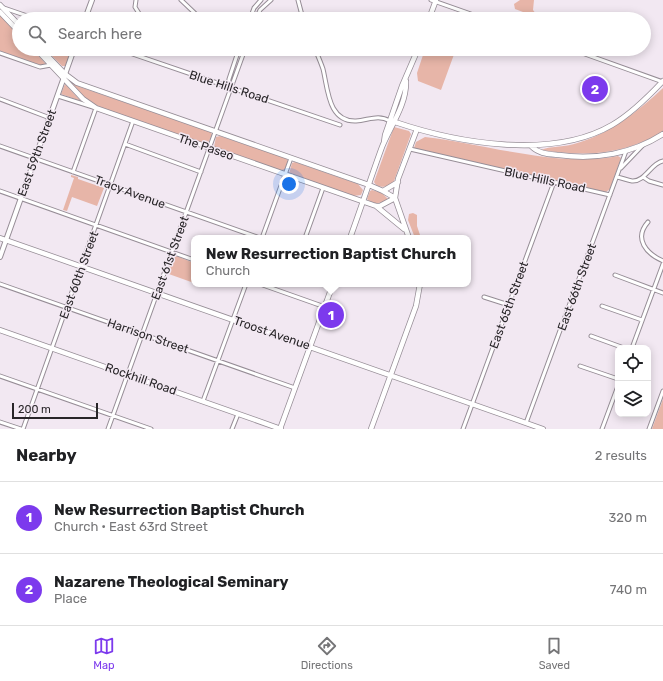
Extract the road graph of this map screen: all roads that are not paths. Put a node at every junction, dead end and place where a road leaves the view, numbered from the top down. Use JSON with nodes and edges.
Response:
{"nodes":[{"id":1,"x":92,"y":0,"type":"edge"},
{"id":2,"x":136,"y":0,"type":"edge"},
{"id":3,"x":181,"y":0,"type":"edge"},
{"id":4,"x":261,"y":0,"type":"edge"},
{"id":5,"x":271,"y":0,"type":"edge"},
{"id":6,"x":298,"y":0,"type":"edge"},
{"id":7,"x":434,"y":0,"type":"edge"},
{"id":8,"x":1,"y":8,"type":"edge"},
{"id":9,"x":14,"y":12,"type":"edge"},
{"id":10,"x":88,"y":12,"type":"edge"},
{"id":11,"x":138,"y":12,"type":"edge"},
{"id":12,"x":194,"y":12,"type":"edge"},
{"id":13,"x":253,"y":12,"type":"edge"},
{"id":14,"x":259,"y":12,"type":"edge"},
{"id":15,"x":301,"y":12,"type":"edge"},
{"id":16,"x":431,"y":12,"type":"edge"},
{"id":17,"x":466,"y":12,"type":"edge"},
{"id":18,"x":12,"y":18,"type":"edge"},
{"id":19,"x":12,"y":23,"type":"edge"},
{"id":20,"x":0,"y":53,"type":"edge"},
{"id":21,"x":43,"y":56,"type":"edge"},
{"id":22,"x":47,"y":56,"type":"edge"},
{"id":23,"x":72,"y":56,"type":"edge"},
{"id":24,"x":138,"y":56,"type":"edge"},
{"id":25,"x":237,"y":56,"type":"edge"},
{"id":26,"x":242,"y":56,"type":"edge"},
{"id":27,"x":318,"y":56,"type":"edge"},
{"id":28,"x":415,"y":56,"type":"edge"},
{"id":29,"x":591,"y":56,"type":"edge"},
{"id":30,"x":51,"y":65,"type":"junction"},
{"id":31,"x":65,"y":76,"type":"junction"},
{"id":32,"x":406,"y":81,"type":"junction"},
{"id":33,"x":663,"y":82,"type":"edge"},
{"id":34,"x":230,"y":86,"type":"junction"},
{"id":35,"x":58,"y":96,"type":"junction"},
{"id":36,"x":0,"y":99,"type":"edge"},
{"id":37,"x":96,"y":108,"type":"junction"},
{"id":38,"x":50,"y":118,"type":"junction"},
{"id":39,"x":134,"y":121,"type":"junction"},
{"id":40,"x":392,"y":121,"type":"junction"},
{"id":41,"x":340,"y":125,"type":"dead end"},
{"id":42,"x":417,"y":129,"type":"junction"},
{"id":43,"x":216,"y":131,"type":"junction"},
{"id":44,"x":663,"y":134,"type":"edge"},
{"id":45,"x":125,"y":144,"type":"junction"},
{"id":46,"x":384,"y":144,"type":"junction"},
{"id":47,"x":644,"y":145,"type":"junction"},
{"id":48,"x":0,"y":146,"type":"edge"},
{"id":49,"x":531,"y":146,"type":"junction"},
{"id":50,"x":210,"y":148,"type":"junction"},
{"id":51,"x":410,"y":149,"type":"junction"},
{"id":52,"x":626,"y":151,"type":"junction"},
{"id":53,"x":35,"y":158,"type":"junction"},
{"id":54,"x":291,"y":158,"type":"junction"},
{"id":55,"x":663,"y":161,"type":"edge"},
{"id":56,"x":619,"y":170,"type":"junction"},
{"id":57,"x":73,"y":172,"type":"junction"},
{"id":58,"x":201,"y":172,"type":"junction"},
{"id":59,"x":285,"y":174,"type":"junction"},
{"id":60,"x":643,"y":176,"type":"junction"},
{"id":61,"x":617,"y":177,"type":"junction"},
{"id":62,"x":398,"y":182,"type":"junction"},
{"id":63,"x":554,"y":182,"type":"junction"},
{"id":64,"x":111,"y":185,"type":"junction"},
{"id":65,"x":663,"y":185,"type":"edge"},
{"id":66,"x":369,"y":186,"type":"junction"},
{"id":67,"x":323,"y":188,"type":"junction"},
{"id":68,"x":0,"y":191,"type":"edge"},
{"id":69,"x":383,"y":191,"type":"junction"},
{"id":70,"x":610,"y":195,"type":"junction"},
{"id":71,"x":395,"y":198,"type":"junction"},
{"id":72,"x":21,"y":199,"type":"junction"},
{"id":73,"x":363,"y":202,"type":"junction"},
{"id":74,"x":376,"y":206,"type":"junction"},
{"id":75,"x":187,"y":212,"type":"junction"},
{"id":76,"x":648,"y":222,"type":"dead end"},
{"id":77,"x":97,"y":225,"type":"junction"},
{"id":78,"x":405,"y":230,"type":"junction"},
{"id":79,"x":252,"y":235,"type":"edge"},
{"id":80,"x":262,"y":235,"type":"edge"},
{"id":81,"x":306,"y":235,"type":"edge"},
{"id":82,"x":351,"y":235,"type":"edge"},
{"id":83,"x":408,"y":235,"type":"edge"},
{"id":84,"x":0,"y":238,"type":"edge"},
{"id":85,"x":6,"y":240,"type":"junction"},
{"id":86,"x":172,"y":252,"type":"junction"},
{"id":87,"x":0,"y":257,"type":"edge"},
{"id":88,"x":191,"y":259,"type":"edge"},
{"id":89,"x":663,"y":261,"type":"edge"},
{"id":90,"x":663,"y":264,"type":"edge"},
{"id":91,"x":82,"y":266,"type":"junction"},
{"id":92,"x":615,"y":276,"type":"dead end"},
{"id":93,"x":0,"y":284,"type":"edge"},
{"id":94,"x":245,"y":287,"type":"edge"},
{"id":95,"x":268,"y":287,"type":"edge"},
{"id":96,"x":332,"y":287,"type":"edge"},
{"id":97,"x":419,"y":287,"type":"edge"},
{"id":98,"x":654,"y":290,"type":"junction"},
{"id":99,"x":157,"y":293,"type":"junction"},
{"id":100,"x":663,"y":293,"type":"edge"},
{"id":101,"x":484,"y":297,"type":"dead end"},
{"id":102,"x":509,"y":306,"type":"junction"},
{"id":103,"x":602,"y":306,"type":"dead end"},
{"id":104,"x":325,"y":307,"type":"junction"},
{"id":105,"x":67,"y":308,"type":"junction"},
{"id":106,"x":233,"y":320,"type":"junction"},
{"id":107,"x":642,"y":320,"type":"junction"},
{"id":108,"x":0,"y":330,"type":"edge"},
{"id":109,"x":142,"y":334,"type":"junction"},
{"id":110,"x":591,"y":336,"type":"dead end"},
{"id":111,"x":616,"y":345,"type":"edge"},
{"id":112,"x":633,"y":345,"type":"edge"},
{"id":113,"x":310,"y":346,"type":"junction"},
{"id":114,"x":52,"y":348,"type":"junction"},
{"id":115,"x":218,"y":361,"type":"junction"},
{"id":116,"x":580,"y":366,"type":"dead end"},
{"id":117,"x":128,"y":375,"type":"junction"},
{"id":118,"x":391,"y":375,"type":"junction"},
{"id":119,"x":0,"y":376,"type":"edge"},
{"id":120,"x":615,"y":379,"type":"edge"},
{"id":121,"x":295,"y":388,"type":"junction"},
{"id":122,"x":38,"y":389,"type":"junction"},
{"id":123,"x":663,"y":391,"type":"edge"},
{"id":124,"x":615,"y":394,"type":"edge"},
{"id":125,"x":203,"y":401,"type":"junction"},
{"id":126,"x":473,"y":404,"type":"junction"},
{"id":127,"x":238,"y":414,"type":"junction"},
{"id":128,"x":113,"y":416,"type":"junction"},
{"id":129,"x":0,"y":422,"type":"edge"},
{"id":130,"x":526,"y":423,"type":"junction"},
{"id":131,"x":22,"y":429,"type":"edge"},
{"id":132,"x":108,"y":429,"type":"edge"},
{"id":133,"x":152,"y":429,"type":"edge"},
{"id":134,"x":232,"y":429,"type":"edge"},
{"id":135,"x":280,"y":429,"type":"edge"},
{"id":136,"x":371,"y":429,"type":"edge"},
{"id":137,"x":463,"y":429,"type":"edge"},
{"id":138,"x":543,"y":429,"type":"edge"},
{"id":139,"x":602,"y":429,"type":"edge"},
{"id":140,"x":649,"y":429,"type":"edge"}],
"edges":[{"from":1,"to":10,"type":"street"},
{"from":2,"to":11,"type":"street"},
{"from":3,"to":12,"type":"street"},
{"from":4,"to":13,"type":"street"},
{"from":5,"to":14,"type":"street"},
{"from":6,"to":15,"type":"street"},
{"from":7,"to":16,"type":"main road"},
{"from":7,"to":17,"type":"street"},
{"from":8,"to":9,"type":"street"},
{"from":8,"to":18,"type":"main road"},
{"from":8,"to":19,"type":"main road"},
{"from":20,"to":30,"type":"street"},
{"from":21,"to":30,"type":"main road","name":"The Paseo"},
{"from":22,"to":31,"type":"main road","name":"The Paseo"},
{"from":23,"to":31,"type":"street","name":"East 59th Street"},
{"from":24,"to":34,"type":"street","name":"Blue Hills Road"},
{"from":25,"to":34,"type":"street"},
{"from":26,"to":34,"type":"street"},
{"from":27,"to":40,"type":"street"},
{"from":28,"to":32,"type":"main road"},
{"from":29,"to":33,"type":"street"},
{"from":30,"to":31,"type":"main road","name":"The Paseo"},
{"from":31,"to":35,"type":"street","name":"East 59th Street"},
{"from":31,"to":37,"type":"main road","name":"The Paseo"},
{"from":31,"to":43,"type":"main road","name":"The Paseo"},
{"from":32,"to":40,"type":"main road"},
{"from":32,"to":40,"type":"main road"},
{"from":33,"to":49,"type":"main road"},
{"from":34,"to":41,"type":"street","name":"Blue Hills Road"},
{"from":34,"to":43,"type":"street","name":"East 61st Street"},
{"from":35,"to":37,"type":"street"},
{"from":35,"to":38,"type":"street","name":"East 59th Street"},
{"from":36,"to":38,"type":"street"},
{"from":37,"to":39,"type":"main road","name":"The Paseo"},
{"from":37,"to":57,"type":"street"},
{"from":38,"to":53,"type":"street","name":"East 59th Street"},
{"from":39,"to":45,"type":"street","name":"East 60th Street"},
{"from":39,"to":50,"type":"main road","name":"The Paseo"},
{"from":40,"to":42,"type":"main road"},
{"from":40,"to":46,"type":"main road"},
{"from":40,"to":46,"type":"main road"},
{"from":42,"to":49,"type":"main road"},
{"from":42,"to":51,"type":"main road"},
{"from":43,"to":50,"type":"street","name":"East 61st Street"},
{"from":43,"to":54,"type":"main road","name":"The Paseo"},
{"from":44,"to":47,"type":"main road"},
{"from":45,"to":58,"type":"street"},
{"from":45,"to":64,"type":"street","name":"East 60th Street"},
{"from":46,"to":66,"type":"main road"},
{"from":47,"to":52,"type":"main road"},
{"from":47,"to":56,"type":"street"},
{"from":48,"to":53,"type":"street","name":"Tracy Avenue"},
{"from":49,"to":52,"type":"main road"},
{"from":50,"to":58,"type":"street","name":"East 61st Street"},
{"from":50,"to":59,"type":"main road","name":"The Paseo"},
{"from":51,"to":62,"type":"main road"},
{"from":51,"to":63,"type":"street","name":"Blue Hills Road"},
{"from":52,"to":56,"type":"street","name":"East 66th Street"},
{"from":53,"to":57,"type":"street","name":"Tracy Avenue"},
{"from":53,"to":72,"type":"street","name":"East 59th Street"},
{"from":54,"to":59,"type":"street"},
{"from":54,"to":66,"type":"main road","name":"The Paseo"},
{"from":55,"to":60,"type":"street"},
{"from":56,"to":61,"type":"street","name":"East 66th Street"},
{"from":57,"to":64,"type":"street","name":"Tracy Avenue"},
{"from":58,"to":75,"type":"street","name":"East 61st Street"},
{"from":59,"to":67,"type":"main road","name":"The Paseo"},
{"from":59,"to":80,"type":"street"},
{"from":60,"to":61,"type":"street"},
{"from":60,"to":65,"type":"street"},
{"from":61,"to":70,"type":"street","name":"East 66th Street"},
{"from":62,"to":69,"type":"main road"},
{"from":62,"to":71,"type":"main road"},
{"from":63,"to":70,"type":"street","name":"Blue Hills Road"},
{"from":63,"to":102,"type":"street","name":"East 65th Street"},
{"from":64,"to":75,"type":"street","name":"Tracy Avenue"},
{"from":64,"to":77,"type":"street","name":"East 60th Street"},
{"from":66,"to":69,"type":"main road","name":"The Paseo"},
{"from":66,"to":73,"type":"main road"},
{"from":67,"to":73,"type":"main road","name":"The Paseo"},
{"from":67,"to":81,"type":"street"},
{"from":68,"to":72,"type":"street"},
{"from":69,"to":71,"type":"main road","name":"The Paseo"},
{"from":70,"to":130,"type":"street","name":"East 66th Street"},
{"from":71,"to":74,"type":"main road"},
{"from":71,"to":78,"type":"main road"},
{"from":72,"to":77,"type":"street"},
{"from":72,"to":85,"type":"street","name":"East 59th Street"},
{"from":73,"to":74,"type":"main road","name":"The Paseo"},
{"from":73,"to":82,"type":"main road"},
{"from":74,"to":78,"type":"main road"},
{"from":75,"to":79,"type":"street","name":"Tracy Avenue"},
{"from":75,"to":86,"type":"street","name":"East 61st Street"},
{"from":76,"to":89,"type":"street"},
{"from":77,"to":86,"type":"street"},
{"from":77,"to":91,"type":"street","name":"East 60th Street"},
{"from":78,"to":83,"type":"main road"},
{"from":84,"to":85,"type":"main road","name":"Troost Avenue"},
{"from":85,"to":87,"type":"street","name":"East 59th Street"},
{"from":85,"to":91,"type":"main road","name":"Troost Avenue"},
{"from":86,"to":88,"type":"street"},
{"from":86,"to":99,"type":"street","name":"East 61st Street"},
{"from":90,"to":98,"type":"street"},
{"from":91,"to":99,"type":"main road","name":"Troost Avenue"},
{"from":91,"to":105,"type":"street","name":"East 60th Street"},
{"from":92,"to":98,"type":"street"},
{"from":93,"to":105,"type":"street","name":"Harrison Street"},
{"from":94,"to":106,"type":"street"},
{"from":95,"to":104,"type":"street"},
{"from":96,"to":104,"type":"main road"},
{"from":97,"to":118,"type":"main road"},
{"from":98,"to":100,"type":"street"},
{"from":98,"to":107,"type":"street"},
{"from":99,"to":106,"type":"main road","name":"Troost Avenue"},
{"from":99,"to":109,"type":"street","name":"East 61st Street"},
{"from":101,"to":102,"type":"street"},
{"from":102,"to":126,"type":"street","name":"East 65th Street"},
{"from":103,"to":107,"type":"street"},
{"from":104,"to":113,"type":"main road"},
{"from":105,"to":109,"type":"street","name":"Harrison Street"},
{"from":105,"to":114,"type":"street","name":"East 60th Street"},
{"from":106,"to":113,"type":"main road","name":"Troost Avenue"},
{"from":106,"to":115,"type":"street"},
{"from":107,"to":112,"type":"street"},
{"from":108,"to":114,"type":"main road","name":"Rockhill Road"},
{"from":109,"to":115,"type":"street","name":"Harrison Street"},
{"from":109,"to":117,"type":"street","name":"East 61st Street"},
{"from":110,"to":111,"type":"street"},
{"from":113,"to":118,"type":"main road","name":"Troost Avenue"},
{"from":113,"to":121,"type":"main road"},
{"from":114,"to":117,"type":"main road","name":"Rockhill Road"},
{"from":114,"to":122,"type":"street","name":"East 60th Street"},
{"from":115,"to":121,"type":"street","name":"Harrison Street"},
{"from":115,"to":125,"type":"street"},
{"from":116,"to":120,"type":"street"},
{"from":117,"to":125,"type":"main road","name":"Rockhill Road"},
{"from":117,"to":128,"type":"street","name":"East 61st Street"},
{"from":118,"to":126,"type":"main road","name":"Troost Avenue"},
{"from":118,"to":136,"type":"main road"},
{"from":119,"to":122,"type":"street"},
{"from":121,"to":135,"type":"main road"},
{"from":122,"to":128,"type":"street"},
{"from":122,"to":131,"type":"street","name":"East 60th Street"},
{"from":123,"to":140,"type":"street"},
{"from":124,"to":139,"type":"street"},
{"from":125,"to":127,"type":"main road","name":"Rockhill Road"},
{"from":126,"to":130,"type":"main road","name":"Troost Avenue"},
{"from":126,"to":137,"type":"street","name":"East 65th Street"},
{"from":127,"to":134,"type":"street"},
{"from":127,"to":135,"type":"main road","name":"Rockhill Road"},
{"from":128,"to":132,"type":"street","name":"East 61st Street"},
{"from":128,"to":133,"type":"street"},
{"from":129,"to":131,"type":"street"},
{"from":130,"to":138,"type":"main road","name":"Troost Avenue"}]}
